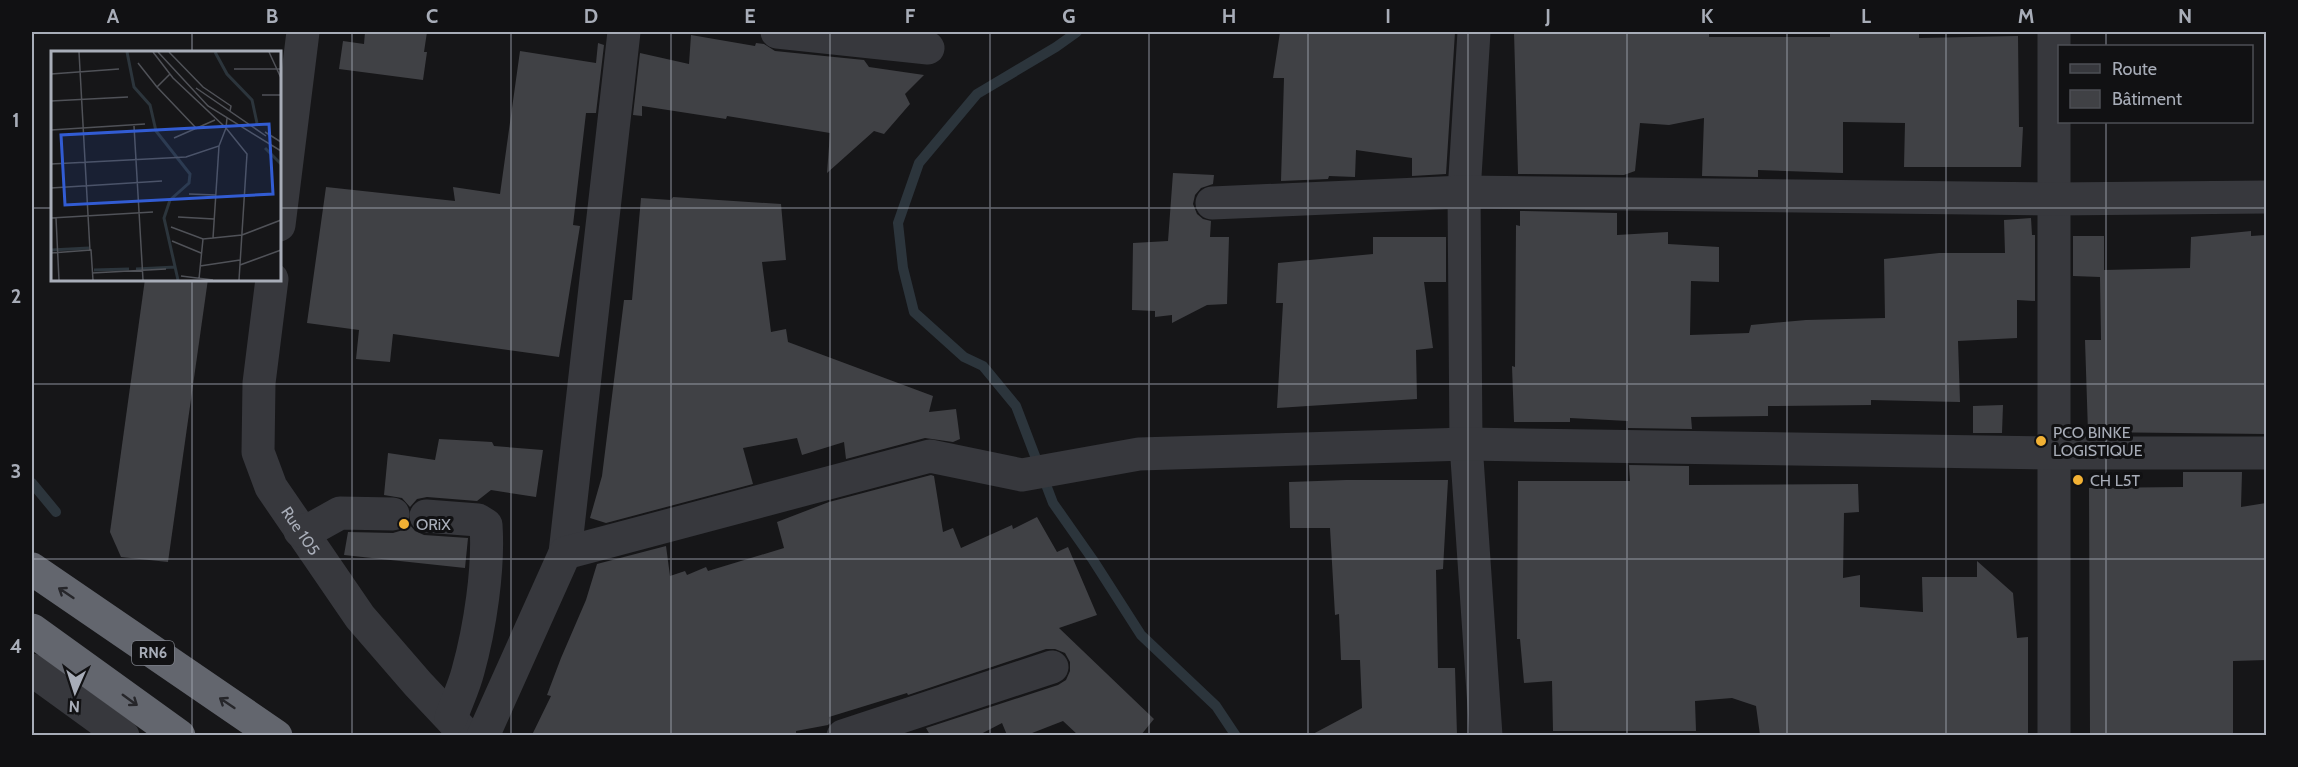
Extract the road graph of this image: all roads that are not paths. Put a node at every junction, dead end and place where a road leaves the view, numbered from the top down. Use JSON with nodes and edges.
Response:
{"nodes":[{"id":1,"x":303,"y":32,"type":"edge"},
{"id":2,"x":624,"y":32,"type":"edge"},
{"id":3,"x":777,"y":32,"type":"edge"},
{"id":4,"x":1474,"y":32,"type":"edge"},
{"id":5,"x":2054,"y":32,"type":"edge"},
{"id":6,"x":928,"y":48,"type":"dead end"},
{"id":7,"x":1464,"y":192,"type":"junction"},
{"id":8,"x":2266,"y":197,"type":"edge"},
{"id":9,"x":2054,"y":198,"type":"junction"},
{"id":10,"x":1212,"y":203,"type":"dead end"},
{"id":11,"x":280,"y":217,"type":"edge"},
{"id":12,"x":272,"y":280,"type":"edge"},
{"id":13,"x":1466,"y":444,"type":"junction"},
{"id":14,"x":2054,"y":453,"type":"junction"},
{"id":15,"x":2266,"y":453,"type":"edge"},
{"id":16,"x":393,"y":514,"type":"dead end"},
{"id":17,"x":426,"y":516,"type":"dead end"},
{"id":18,"x":300,"y":531,"type":"junction"},
{"id":19,"x":565,"y":553,"type":"junction"},
{"id":20,"x":32,"y":569,"type":"edge"},
{"id":21,"x":32,"y":630,"type":"edge"},
{"id":22,"x":1053,"y":667,"type":"dead end"},
{"id":23,"x":32,"y":670,"type":"edge"},
{"id":24,"x":459,"y":727,"type":"edge"},
{"id":25,"x":123,"y":735,"type":"edge"},
{"id":26,"x":179,"y":735,"type":"edge"},
{"id":27,"x":276,"y":735,"type":"edge"},
{"id":28,"x":483,"y":735,"type":"edge"},
{"id":29,"x":843,"y":735,"type":"edge"},
{"id":30,"x":1486,"y":735,"type":"edge"},
{"id":31,"x":2054,"y":735,"type":"edge"}],
"edges":[{"from":1,"to":11,"type":"street"},
{"from":2,"to":19,"type":"street"},
{"from":3,"to":6,"type":"street"},
{"from":4,"to":7,"type":"street"},
{"from":5,"to":9,"type":"street"},
{"from":7,"to":9,"type":"street"},
{"from":7,"to":10,"type":"street"},
{"from":7,"to":13,"type":"street"},
{"from":8,"to":9,"type":"street"},
{"from":9,"to":14,"type":"street"},
{"from":12,"to":18,"type":"street","name":"Rue 105"},
{"from":13,"to":14,"type":"street"},
{"from":13,"to":19,"type":"street"},
{"from":13,"to":30,"type":"street"},
{"from":14,"to":15,"type":"street"},
{"from":14,"to":31,"type":"street"},
{"from":16,"to":18,"type":"street"},
{"from":17,"to":24,"type":"street"},
{"from":18,"to":24,"type":"street","name":"Rue 105"},
{"from":19,"to":28,"type":"street"},
{"from":27,"to":20,"type":"highway","number":"RN6","one_way":true},
{"from":21,"to":26,"type":"highway","one_way":true},
{"from":22,"to":29,"type":"street"},
{"from":23,"to":25,"type":"street"}]}
